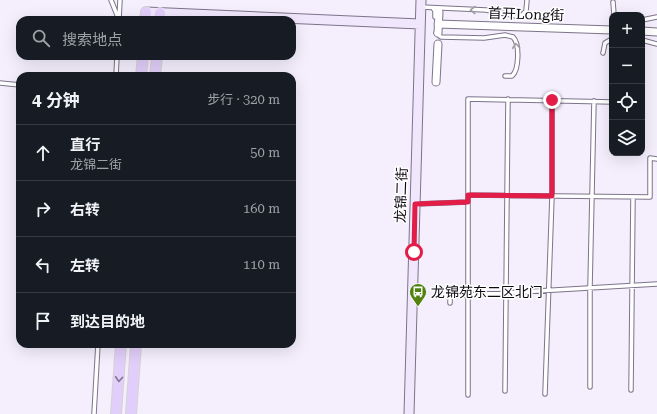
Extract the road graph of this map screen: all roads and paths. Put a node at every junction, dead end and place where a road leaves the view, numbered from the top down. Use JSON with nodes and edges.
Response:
{"nodes":[{"id":1,"x":111,"y":0,"type":"edge"},
{"id":2,"x":120,"y":0,"type":"edge"},
{"id":3,"x":527,"y":0,"type":"edge"},
{"id":4,"x":614,"y":2,"type":"dead end"},
{"id":5,"x":421,"y":4,"type":"edge"},
{"id":6,"x":436,"y":10,"type":"junction"},
{"id":7,"x":614,"y":12,"type":"edge"},
{"id":8,"x":117,"y":16,"type":"edge"},
{"id":9,"x":119,"y":16,"type":"edge"},
{"id":10,"x":146,"y":16,"type":"edge"},
{"id":11,"x":160,"y":16,"type":"edge"},
{"id":12,"x":657,"y":17,"type":"edge"},
{"id":13,"x":645,"y":19,"type":"edge"},
{"id":14,"x":296,"y":20,"type":"edge"},
{"id":15,"x":420,"y":24,"type":"junction"},
{"id":16,"x":438,"y":24,"type":"junction"},
{"id":17,"x":609,"y":30,"type":"edge"},
{"id":18,"x":645,"y":32,"type":"edge"},
{"id":19,"x":657,"y":32,"type":"edge"},
{"id":20,"x":438,"y":33,"type":"dead end"},
{"id":21,"x":609,"y":40,"type":"edge"},
{"id":22,"x":645,"y":41,"type":"edge"},
{"id":23,"x":657,"y":44,"type":"edge"},
{"id":24,"x":437,"y":47,"type":"dead end"},
{"id":25,"x":603,"y":52,"type":"dead end"},
{"id":26,"x":117,"y":60,"type":"edge"},
{"id":27,"x":143,"y":60,"type":"edge"},
{"id":28,"x":157,"y":60,"type":"edge"},
{"id":29,"x":116,"y":72,"type":"edge"},
{"id":30,"x":141,"y":72,"type":"edge"},
{"id":31,"x":155,"y":72,"type":"edge"},
{"id":32,"x":505,"y":76,"type":"dead end"},
{"id":33,"x":436,"y":82,"type":"dead end"},
{"id":34,"x":0,"y":83,"type":"edge"},
{"id":35,"x":16,"y":85,"type":"edge"},
{"id":36,"x":508,"y":99,"type":"junction"},
{"id":37,"x":552,"y":100,"type":"junction"},
{"id":38,"x":594,"y":101,"type":"junction"},
{"id":39,"x":609,"y":102,"type":"edge"},
{"id":40,"x":657,"y":159,"type":"edge"},
{"id":41,"x":468,"y":195,"type":"junction"},
{"id":42,"x":508,"y":195,"type":"junction"},
{"id":43,"x":552,"y":196,"type":"junction"},
{"id":44,"x":592,"y":196,"type":"junction"},
{"id":45,"x":633,"y":197,"type":"junction"},
{"id":46,"x":468,"y":202,"type":"junction"},
{"id":47,"x":415,"y":204,"type":"junction"},
{"id":48,"x":657,"y":284,"type":"edge"},
{"id":49,"x":632,"y":285,"type":"junction"},
{"id":50,"x":590,"y":287,"type":"junction"},
{"id":51,"x":550,"y":289,"type":"junction"},
{"id":52,"x":505,"y":292,"type":"junction"},
{"id":53,"x":469,"y":294,"type":"junction"},
{"id":54,"x":450,"y":303,"type":"dead end"},
{"id":55,"x":98,"y":348,"type":"edge"},
{"id":56,"x":122,"y":348,"type":"edge"},
{"id":57,"x":136,"y":348,"type":"edge"},
{"id":58,"x":590,"y":388,"type":"dead end"},
{"id":59,"x":631,"y":390,"type":"dead end"},
{"id":60,"x":505,"y":391,"type":"dead end"},
{"id":61,"x":545,"y":394,"type":"dead end"},
{"id":62,"x":468,"y":395,"type":"dead end"},
{"id":63,"x":94,"y":414,"type":"edge"},
{"id":64,"x":116,"y":414,"type":"edge"},
{"id":65,"x":131,"y":414,"type":"edge"},
{"id":66,"x":409,"y":414,"type":"edge"}],
"edges":[{"from":1,"to":8,"type":"lane"},
{"from":2,"to":9,"type":"lane"},
{"from":3,"to":6,"type":"lane","one_way":true},
{"from":4,"to":7,"type":"lane"},
{"from":5,"to":6,"type":"lane"},
{"from":5,"to":15,"type":"street","name":"龙锦二街"},
{"from":6,"to":16,"type":"street"},
{"from":32,"to":6,"type":"lane","one_way":true},
{"from":10,"to":11,"type":"street"},
{"from":12,"to":13,"type":"lane"},
{"from":14,"to":15,"type":"street"},
{"from":15,"to":47,"type":"street","name":"龙锦二街"},
{"from":16,"to":17,"type":"street","name":"首开Long街"},
{"from":16,"to":20,"type":"street"},
{"from":18,"to":19,"type":"street"},
{"from":21,"to":25,"type":"lane"},
{"from":22,"to":23,"type":"lane"},
{"from":24,"to":33,"type":"street"},
{"from":26,"to":29,"type":"lane"},
{"from":27,"to":30,"type":"main road"},
{"from":28,"to":31,"type":"main road"},
{"from":34,"to":35,"type":"lane"},
{"from":36,"to":37,"type":"lane"},
{"from":36,"to":41,"type":"lane"},
{"from":36,"to":42,"type":"lane"},
{"from":37,"to":38,"type":"lane"},
{"from":37,"to":43,"type":"lane"},
{"from":38,"to":39,"type":"lane"},
{"from":38,"to":44,"type":"lane"},
{"from":40,"to":45,"type":"lane"},
{"from":41,"to":42,"type":"lane"},
{"from":41,"to":46,"type":"lane"},
{"from":42,"to":43,"type":"lane"},
{"from":42,"to":52,"type":"lane"},
{"from":43,"to":44,"type":"lane"},
{"from":43,"to":51,"type":"lane"},
{"from":44,"to":45,"type":"lane"},
{"from":44,"to":50,"type":"lane"},
{"from":45,"to":49,"type":"lane"},
{"from":46,"to":47,"type":"lane"},
{"from":46,"to":53,"type":"lane"},
{"from":47,"to":66,"type":"street","name":"龙锦二街"},
{"from":48,"to":49,"type":"lane"},
{"from":49,"to":50,"type":"lane"},
{"from":49,"to":59,"type":"lane"},
{"from":50,"to":51,"type":"lane"},
{"from":50,"to":58,"type":"lane"},
{"from":51,"to":52,"type":"lane"},
{"from":51,"to":61,"type":"lane"},
{"from":52,"to":53,"type":"lane"},
{"from":52,"to":60,"type":"lane"},
{"from":53,"to":54,"type":"lane"},
{"from":53,"to":62,"type":"lane"},
{"from":55,"to":63,"type":"lane"},
{"from":56,"to":64,"type":"main road","one_way":true},
{"from":57,"to":65,"type":"main road"}]}
